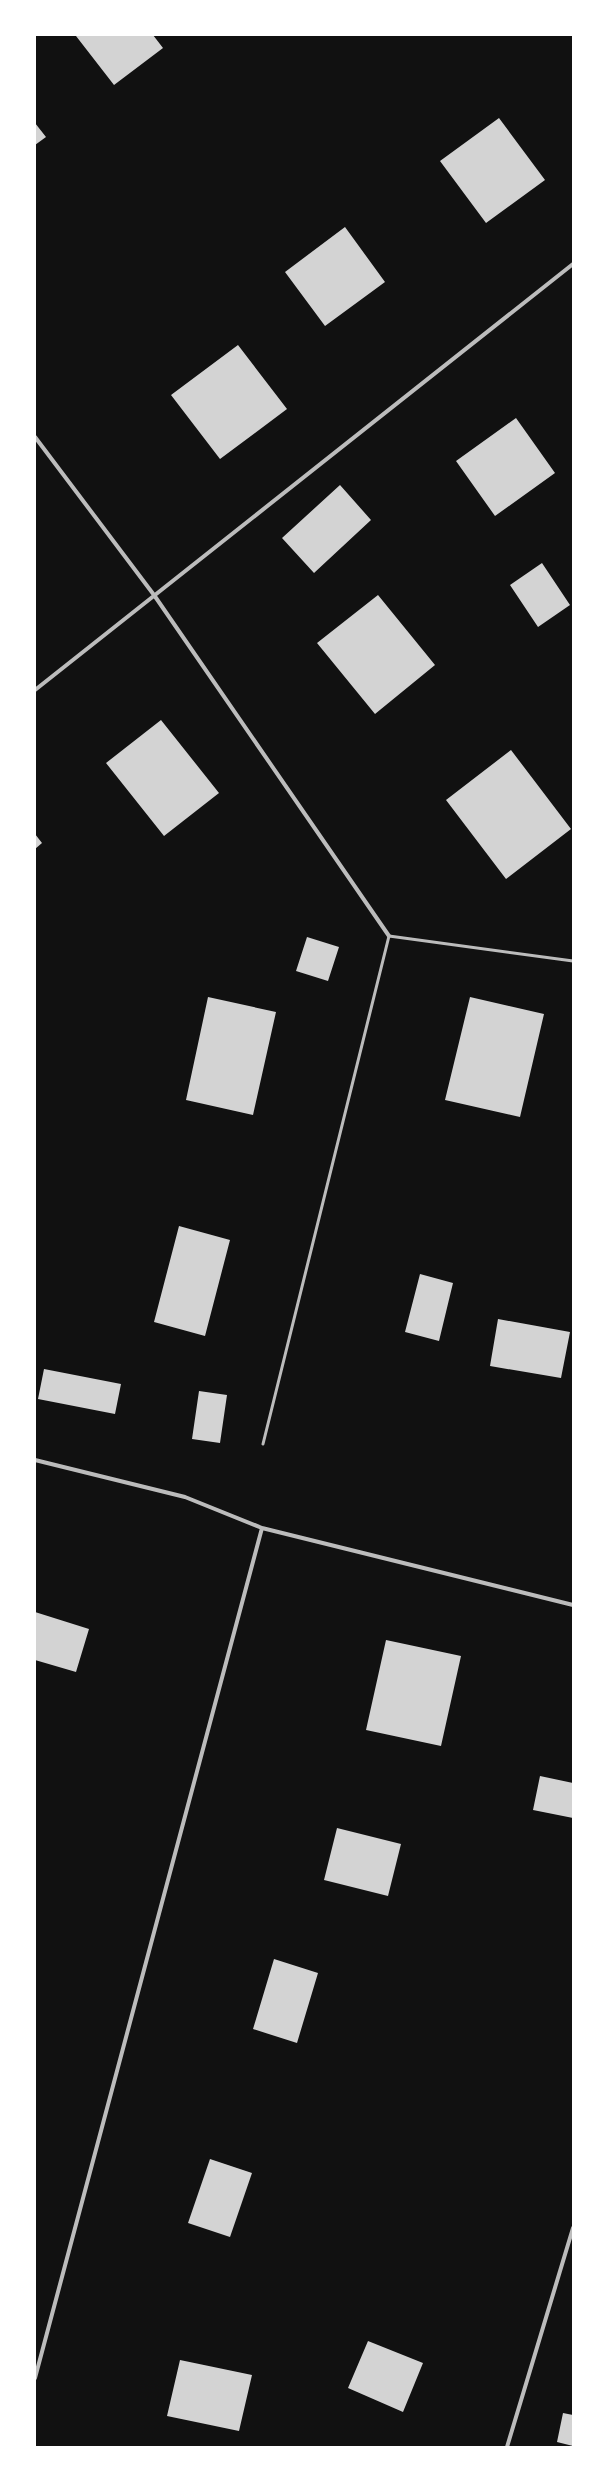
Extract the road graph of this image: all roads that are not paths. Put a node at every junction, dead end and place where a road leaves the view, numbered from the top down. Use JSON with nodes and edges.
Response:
{"nodes":[{"id":1,"x":573,"y":264,"type":"edge"},
{"id":2,"x":35,"y":436,"type":"edge"},
{"id":3,"x":154,"y":595,"type":"junction"},
{"id":4,"x":35,"y":690,"type":"edge"},
{"id":5,"x":389,"y":936,"type":"junction"},
{"id":6,"x":573,"y":961,"type":"edge"},
{"id":7,"x":264,"y":1444,"type":"dead end"},
{"id":8,"x":35,"y":1460,"type":"edge"},
{"id":9,"x":262,"y":1528,"type":"junction"},
{"id":10,"x":573,"y":1605,"type":"edge"},
{"id":11,"x":573,"y":2228,"type":"edge"},
{"id":12,"x":35,"y":2378,"type":"edge"},
{"id":13,"x":507,"y":2447,"type":"edge"}],
"edges":[{"from":1,"to":3,"type":"street"},
{"from":2,"to":3,"type":"street"},
{"from":3,"to":4,"type":"street"},
{"from":3,"to":5,"type":"street"},
{"from":5,"to":6,"type":"lane"},
{"from":5,"to":7,"type":"lane"},
{"from":8,"to":9,"type":"street"},
{"from":9,"to":10,"type":"street"},
{"from":9,"to":12,"type":"street"},
{"from":11,"to":13,"type":"street"}]}
